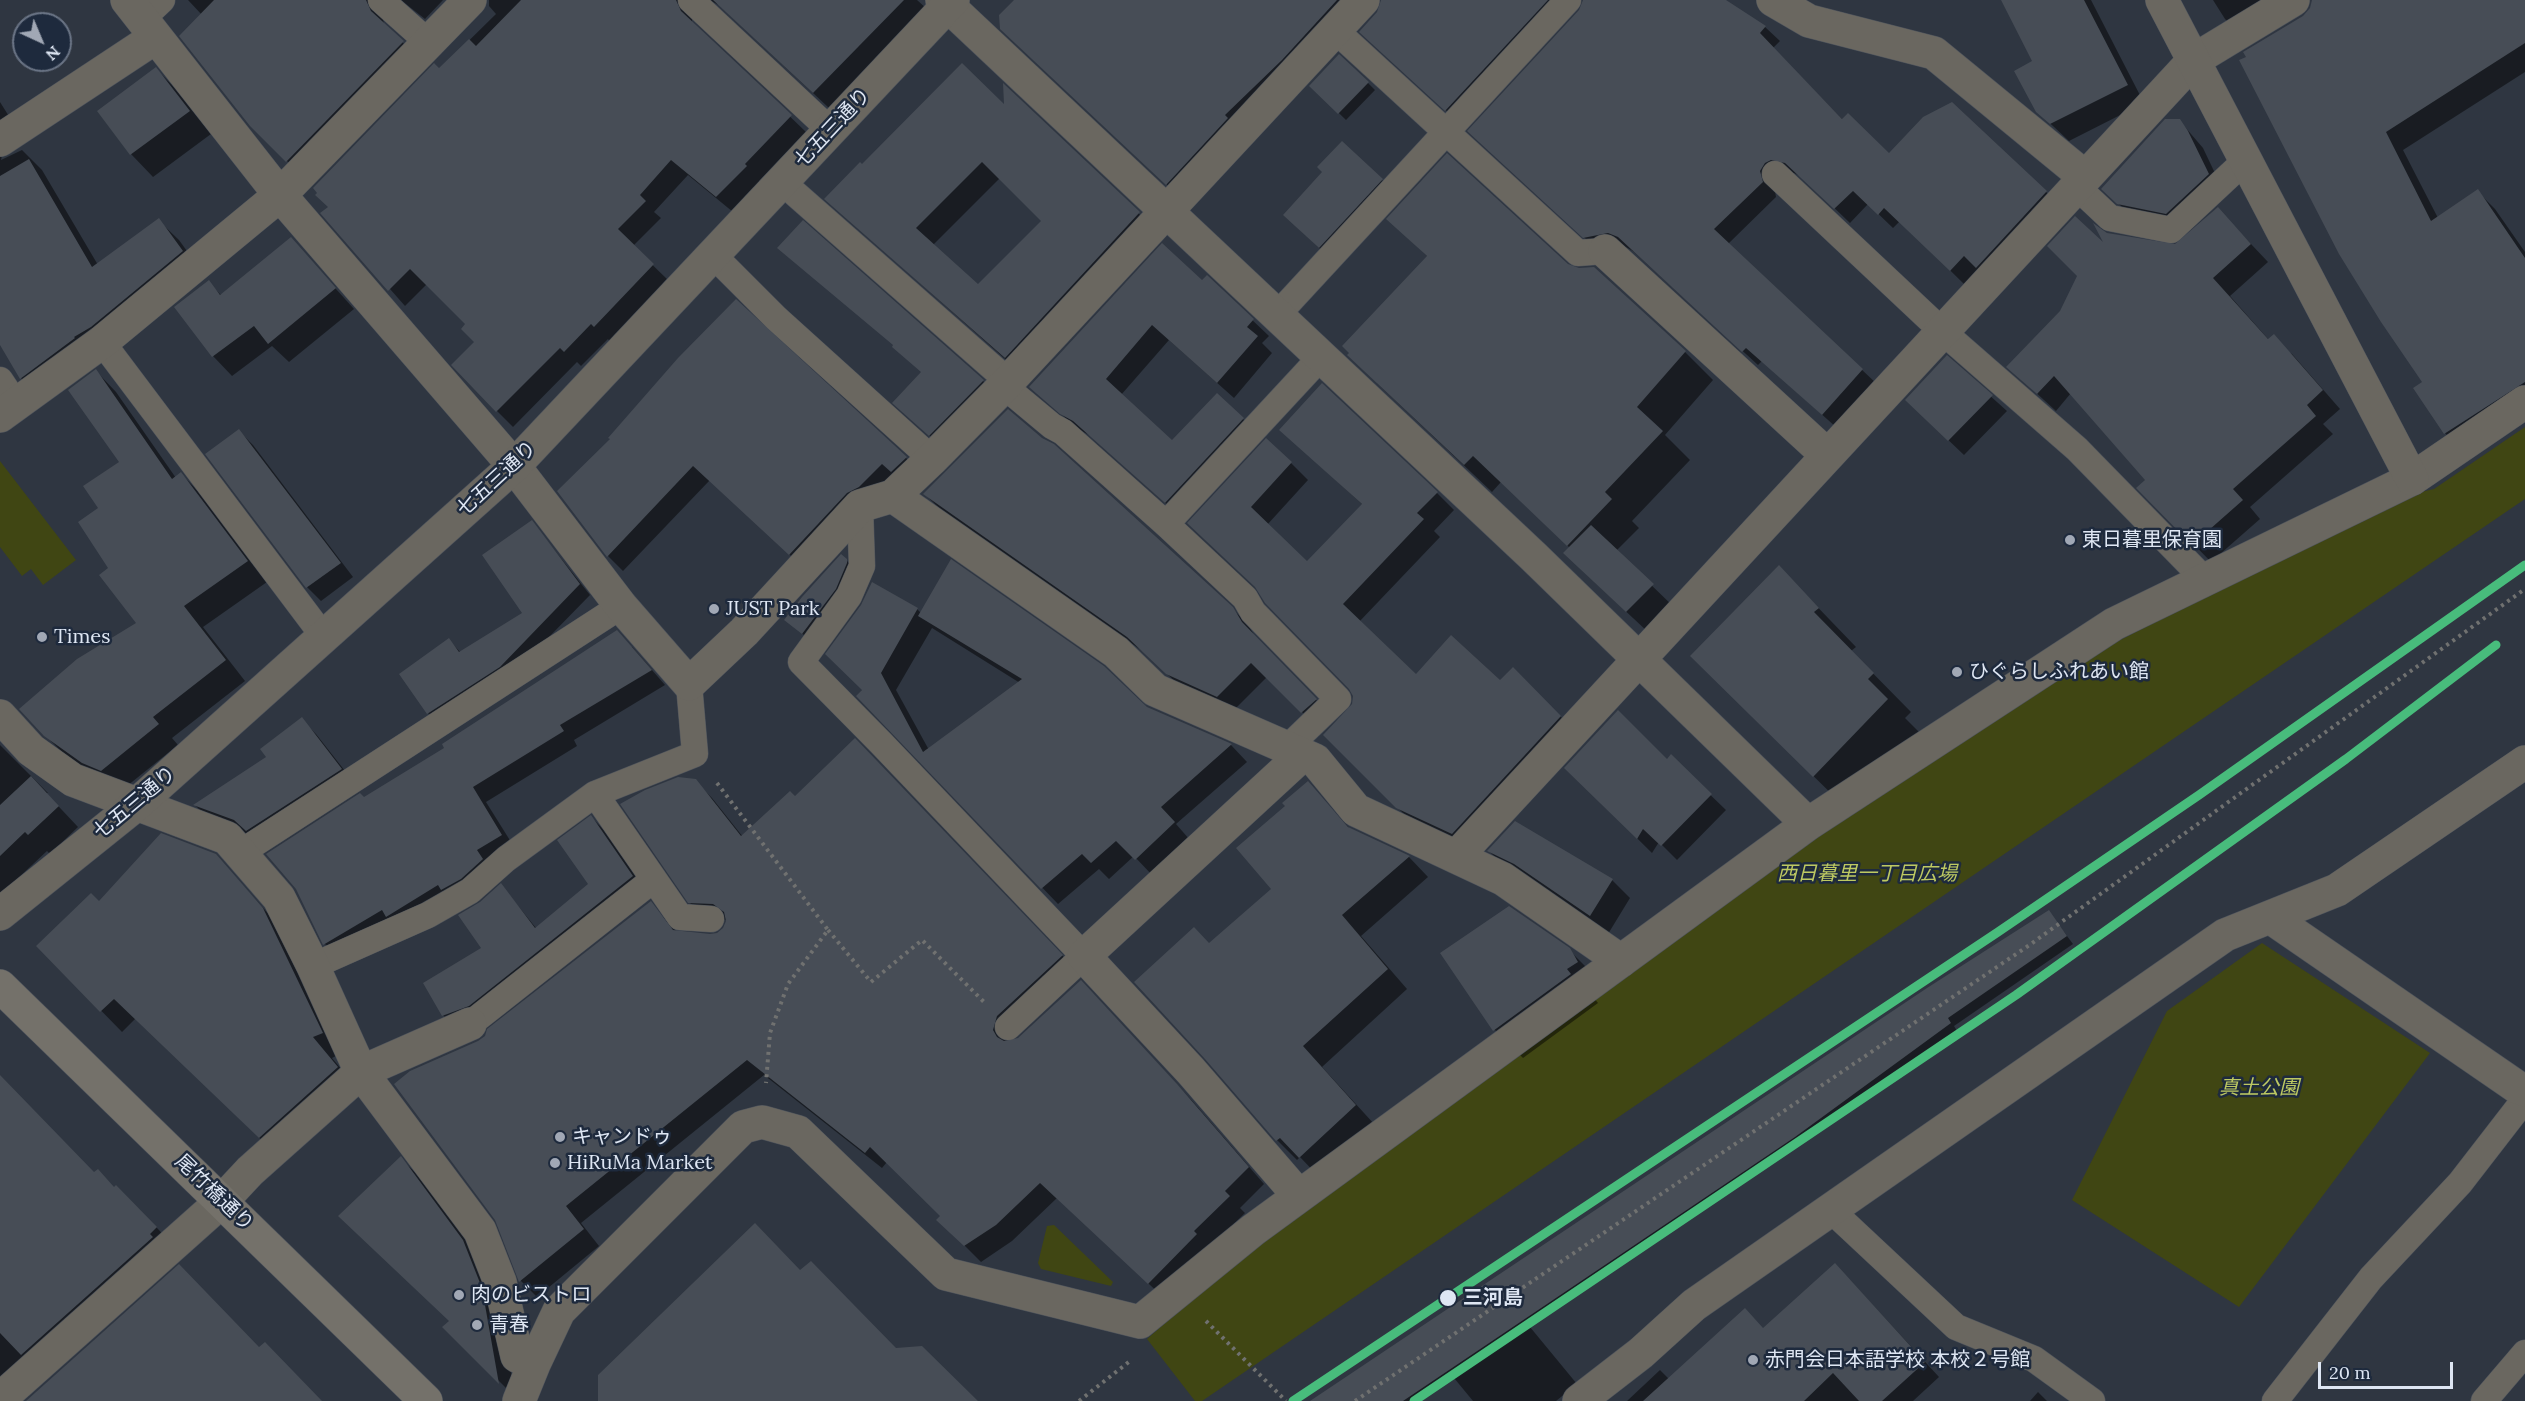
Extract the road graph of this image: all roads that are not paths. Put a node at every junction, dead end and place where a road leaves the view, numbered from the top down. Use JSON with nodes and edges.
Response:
{"nodes":[{"id":1,"x":381,"y":0,"type":"edge"},
{"id":2,"x":470,"y":0,"type":"edge"},
{"id":3,"x":691,"y":0,"type":"edge"},
{"id":4,"x":1363,"y":0,"type":"edge"},
{"id":5,"x":1568,"y":0,"type":"edge"},
{"id":6,"x":1773,"y":0,"type":"edge"},
{"id":7,"x":2162,"y":0,"type":"edge"},
{"id":8,"x":2293,"y":0,"type":"edge"},
{"id":9,"x":948,"y":2,"type":"edge"},
{"id":10,"x":1818,"y":11,"type":"edge"},
{"id":11,"x":147,"y":14,"type":"edge"},
{"id":12,"x":1335,"y":30,"type":"junction"},
{"id":13,"x":429,"y":43,"type":"junction"},
{"id":14,"x":2194,"y":60,"type":"junction"},
{"id":15,"x":831,"y":130,"type":"junction"},
{"id":16,"x":1447,"y":132,"type":"junction"},
{"id":17,"x":0,"y":141,"type":"edge"},
{"id":18,"x":2246,"y":160,"type":"junction"},
{"id":19,"x":1775,"y":174,"type":"dead end"},
{"id":20,"x":2080,"y":181,"type":"junction"},
{"id":21,"x":782,"y":182,"type":"junction"},
{"id":22,"x":280,"y":195,"type":"junction"},
{"id":23,"x":1166,"y":210,"type":"junction"},
{"id":24,"x":1605,"y":251,"type":"joint"},
{"id":25,"x":712,"y":254,"type":"junction"},
{"id":26,"x":1277,"y":315,"type":"junction"},
{"id":27,"x":1942,"y":331,"type":"junction"},
{"id":28,"x":102,"y":342,"type":"junction"},
{"id":29,"x":1321,"y":357,"type":"junction"},
{"id":30,"x":1006,"y":383,"type":"junction"},
{"id":31,"x":5,"y":400,"type":"edge"},
{"id":32,"x":2525,"y":402,"type":"edge"},
{"id":33,"x":1827,"y":455,"type":"junction"},
{"id":34,"x":933,"y":459,"type":"junction"},
{"id":35,"x":514,"y":466,"type":"junction"},
{"id":36,"x":2412,"y":479,"type":"junction"},
{"id":37,"x":893,"y":496,"type":"junction"},
{"id":38,"x":860,"y":506,"type":"junction"},
{"id":39,"x":1166,"y":524,"type":"junction"},
{"id":40,"x":2205,"y":580,"type":"junction"},
{"id":41,"x":621,"y":606,"type":"junction"},
{"id":42,"x":324,"y":637,"type":"junction"},
{"id":43,"x":1638,"y":658,"type":"junction"},
{"id":44,"x":689,"y":684,"type":"junction"},
{"id":45,"x":0,"y":716,"type":"edge"},
{"id":46,"x":1295,"y":752,"type":"junction"},
{"id":47,"x":2525,"y":762,"type":"edge"},
{"id":48,"x":595,"y":794,"type":"junction"},
{"id":49,"x":137,"y":804,"type":"junction"},
{"id":50,"x":1808,"y":824,"type":"junction"},
{"id":51,"x":240,"y":853,"type":"junction"},
{"id":52,"x":1456,"y":857,"type":"junction"},
{"id":53,"x":654,"y":879,"type":"junction"},
{"id":54,"x":0,"y":914,"type":"edge"},
{"id":55,"x":2270,"y":917,"type":"junction"},
{"id":56,"x":711,"y":919,"type":"dead end"},
{"id":57,"x":1084,"y":956,"type":"junction"},
{"id":58,"x":1621,"y":961,"type":"junction"},
{"id":59,"x":314,"y":966,"type":"junction"},
{"id":60,"x":0,"y":986,"type":"edge"},
{"id":61,"x":470,"y":1024,"type":"joint"},
{"id":62,"x":1008,"y":1027,"type":"road end"},
{"id":63,"x":361,"y":1072,"type":"junction"},
{"id":64,"x":2525,"y":1090,"type":"edge"},
{"id":65,"x":2525,"y":1099,"type":"edge"},
{"id":66,"x":1299,"y":1196,"type":"junction"},
{"id":67,"x":222,"y":1201,"type":"junction"},
{"id":68,"x":1832,"y":1211,"type":"junction"},
{"id":69,"x":2525,"y":1353,"type":"edge"},
{"id":70,"x":534,"y":1364,"type":"junction"},
{"id":71,"x":0,"y":1399,"type":"edge"},
{"id":72,"x":426,"y":1401,"type":"edge"},
{"id":73,"x":519,"y":1401,"type":"edge"},
{"id":74,"x":1579,"y":1401,"type":"edge"},
{"id":75,"x":2092,"y":1401,"type":"edge"},
{"id":76,"x":2276,"y":1401,"type":"edge"},
{"id":77,"x":2484,"y":1401,"type":"edge"}],
"edges":[{"from":1,"to":13,"type":"lane"},
{"from":2,"to":13,"type":"street"},
{"from":3,"to":15,"type":"lane"},
{"from":4,"to":12,"type":"street"},
{"from":5,"to":16,"type":"lane"},
{"from":6,"to":10,"type":"street"},
{"from":7,"to":14,"type":"street"},
{"from":8,"to":14,"type":"street"},
{"from":9,"to":15,"type":"street","name":"七五三通り"},
{"from":9,"to":23,"type":"street"},
{"from":10,"to":20,"type":"street"},
{"from":11,"to":17,"type":"street"},
{"from":11,"to":22,"type":"street"},
{"from":12,"to":16,"type":"lane"},
{"from":12,"to":23,"type":"street"},
{"from":13,"to":22,"type":"street"},
{"from":14,"to":18,"type":"street"},
{"from":14,"to":20,"type":"street"},
{"from":15,"to":21,"type":"street","name":"七五三通り"},
{"from":16,"to":24,"type":"lane"},
{"from":16,"to":26,"type":"lane"},
{"from":18,"to":20,"type":"lane"},
{"from":18,"to":36,"type":"street"},
{"from":19,"to":27,"type":"lane"},
{"from":20,"to":27,"type":"street"},
{"from":21,"to":25,"type":"street","name":"七五三通り"},
{"from":21,"to":30,"type":"lane"},
{"from":22,"to":28,"type":"street"},
{"from":22,"to":35,"type":"street"},
{"from":23,"to":26,"type":"street"},
{"from":23,"to":30,"type":"street"},
{"from":24,"to":33,"type":"street"},
{"from":25,"to":34,"type":"lane"},
{"from":25,"to":35,"type":"street","name":"七五三通り"},
{"from":26,"to":29,"type":"street"},
{"from":27,"to":33,"type":"street"},
{"from":27,"to":40,"type":"lane"},
{"from":28,"to":31,"type":"street"},
{"from":28,"to":42,"type":"lane"},
{"from":29,"to":39,"type":"lane"},
{"from":29,"to":43,"type":"street"},
{"from":30,"to":34,"type":"street"},
{"from":30,"to":39,"type":"lane"},
{"from":32,"to":36,"type":"street"},
{"from":33,"to":43,"type":"street"},
{"from":34,"to":37,"type":"street"},
{"from":35,"to":41,"type":"street"},
{"from":35,"to":42,"type":"street","name":"七五三通り"},
{"from":36,"to":40,"type":"street"},
{"from":37,"to":38,"type":"street"},
{"from":37,"to":46,"type":"street"},
{"from":38,"to":44,"type":"street"},
{"from":38,"to":57,"type":"lane"},
{"from":39,"to":46,"type":"lane"},
{"from":40,"to":50,"type":"street"},
{"from":41,"to":44,"type":"street"},
{"from":41,"to":51,"type":"lane"},
{"from":42,"to":49,"type":"street","name":"七五三通り"},
{"from":43,"to":50,"type":"street"},
{"from":43,"to":52,"type":"street"},
{"from":44,"to":48,"type":"lane"},
{"from":45,"to":49,"type":"street"},
{"from":46,"to":52,"type":"street"},
{"from":46,"to":57,"type":"street"},
{"from":47,"to":55,"type":"street"},
{"from":48,"to":53,"type":"lane"},
{"from":48,"to":59,"type":"lane"},
{"from":49,"to":51,"type":"street"},
{"from":49,"to":54,"type":"street","name":"七五三通り"},
{"from":50,"to":58,"type":"street"},
{"from":51,"to":59,"type":"street"},
{"from":52,"to":58,"type":"street"},
{"from":53,"to":56,"type":"lane"},
{"from":53,"to":61,"type":"lane"},
{"from":55,"to":64,"type":"street"},
{"from":55,"to":68,"type":"street"},
{"from":57,"to":62,"type":"lane"},
{"from":57,"to":66,"type":"street"},
{"from":58,"to":66,"type":"street"},
{"from":59,"to":63,"type":"street"},
{"from":60,"to":67,"type":"main road","name":"尾竹橋通り"},
{"from":61,"to":63,"type":"street"},
{"from":63,"to":67,"type":"street"},
{"from":63,"to":70,"type":"street"},
{"from":65,"to":76,"type":"lane"},
{"from":66,"to":70,"type":"street"},
{"from":67,"to":71,"type":"street"},
{"from":67,"to":72,"type":"main road","name":"尾竹橋通り"},
{"from":68,"to":74,"type":"street"},
{"from":68,"to":75,"type":"lane"},
{"from":69,"to":77,"type":"lane"},
{"from":70,"to":73,"type":"street"}]}
